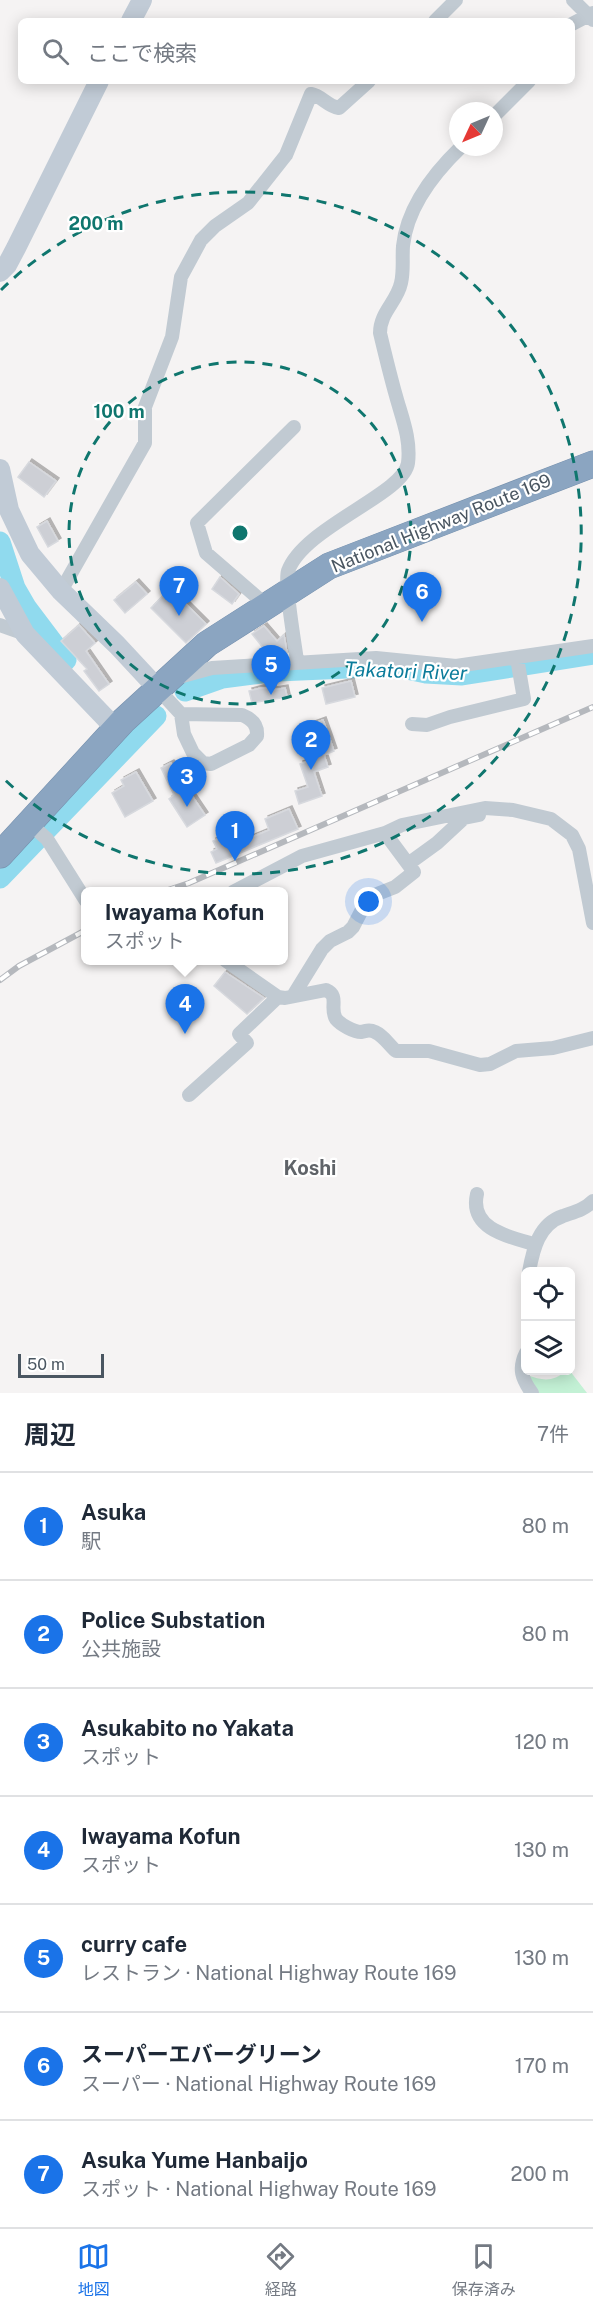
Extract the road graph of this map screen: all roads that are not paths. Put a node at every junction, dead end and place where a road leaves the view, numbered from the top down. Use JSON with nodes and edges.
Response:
{"nodes":[{"id":1,"x":142,"y":0,"type":"edge"},
{"id":2,"x":456,"y":0,"type":"edge"},
{"id":3,"x":573,"y":0,"type":"edge"},
{"id":4,"x":592,"y":16,"type":"edge"},
{"id":5,"x":133,"y":18,"type":"edge"},
{"id":6,"x":438,"y":18,"type":"edge"},
{"id":7,"x":575,"y":23,"type":"edge"},
{"id":8,"x":98,"y":84,"type":"edge"},
{"id":9,"x":366,"y":84,"type":"edge"},
{"id":10,"x":526,"y":84,"type":"edge"},
{"id":11,"x":503,"y":107,"type":"edge"},
{"id":12,"x":451,"y":156,"type":"edge"},
{"id":13,"x":0,"y":272,"type":"edge"},
{"id":14,"x":294,"y":427,"type":"dead end"},
{"id":15,"x":593,"y":464,"type":"edge"},
{"id":16,"x":0,"y":469,"type":"edge"},
{"id":17,"x":0,"y":588,"type":"edge"},
{"id":18,"x":61,"y":591,"type":"junction"},
{"id":19,"x":288,"y":591,"type":"junction"},
{"id":20,"x":266,"y":605,"type":"junction"},
{"id":21,"x":0,"y":625,"type":"edge"},
{"id":22,"x":25,"y":634,"type":"junction"},
{"id":23,"x":593,"y":646,"type":"edge"},
{"id":24,"x":297,"y":662,"type":"junction"},
{"id":25,"x":518,"y":665,"type":"junction"},
{"id":26,"x":157,"y":688,"type":"junction"},
{"id":27,"x":181,"y":714,"type":"junction"},
{"id":28,"x":412,"y":724,"type":"dead end"},
{"id":29,"x":116,"y":729,"type":"junction"},
{"id":30,"x":485,"y":808,"type":"junction"},
{"id":31,"x":38,"y":831,"type":"junction"},
{"id":32,"x":385,"y":832,"type":"junction"},
{"id":33,"x":0,"y":855,"type":"edge"},
{"id":34,"x":408,"y":864,"type":"junction"},
{"id":35,"x":241,"y":887,"type":"edge"},
{"id":36,"x":81,"y":894,"type":"edge"},
{"id":37,"x":593,"y":923,"type":"edge"},
{"id":38,"x":232,"y":965,"type":"edge"},
{"id":39,"x":293,"y":996,"type":"junction"},
{"id":40,"x":278,"y":997,"type":"junction"},
{"id":41,"x":593,"y":1038,"type":"edge"},
{"id":42,"x":189,"y":1095,"type":"dead end"},
{"id":43,"x":477,"y":1194,"type":"dead end"},
{"id":44,"x":593,"y":1201,"type":"edge"},
{"id":45,"x":534,"y":1244,"type":"junction"},
{"id":46,"x":531,"y":1267,"type":"edge"},
{"id":47,"x":522,"y":1375,"type":"edge"},
{"id":48,"x":532,"y":1393,"type":"edge"}],
"edges":[{"from":1,"to":5,"type":"main road"},
{"from":2,"to":6,"type":"street"},
{"from":3,"to":4,"type":"street"},
{"from":4,"to":7,"type":"street"},
{"from":8,"to":13,"type":"main road"},
{"from":9,"to":18,"type":"street"},
{"from":10,"to":11,"type":"street"},
{"from":12,"to":19,"type":"street"},
{"from":14,"to":20,"type":"street"},
{"from":15,"to":19,"type":"highway","name":"National Highway Route 169"},
{"from":16,"to":18,"type":"main road"},
{"from":17,"to":22,"type":"main road"},
{"from":18,"to":26,"type":"main road"},
{"from":19,"to":20,"type":"highway","name":"National Highway Route 169"},
{"from":19,"to":24,"type":"street"},
{"from":20,"to":26,"type":"highway","name":"National Highway Route 169"},
{"from":21,"to":22,"type":"street"},
{"from":22,"to":29,"type":"main road"},
{"from":23,"to":25,"type":"street"},
{"from":24,"to":25,"type":"street"},
{"from":24,"to":26,"type":"street"},
{"from":25,"to":28,"type":"street"},
{"from":26,"to":27,"type":"street"},
{"from":26,"to":29,"type":"highway","name":"National Highway Route 169"},
{"from":27,"to":27,"type":"street"},
{"from":29,"to":31,"type":"highway","name":"National Highway Route 169"},
{"from":30,"to":32,"type":"street"},
{"from":30,"to":34,"type":"street"},
{"from":30,"to":37,"type":"street"},
{"from":31,"to":33,"type":"highway","name":"National Highway Route 169"},
{"from":31,"to":36,"type":"street"},
{"from":32,"to":34,"type":"street"},
{"from":32,"to":35,"type":"street"},
{"from":34,"to":39,"type":"street"},
{"from":38,"to":40,"type":"street"},
{"from":39,"to":40,"type":"street"},
{"from":39,"to":41,"type":"street"},
{"from":40,"to":42,"type":"street"},
{"from":43,"to":45,"type":"street"},
{"from":44,"to":45,"type":"street"},
{"from":45,"to":46,"type":"street"},
{"from":47,"to":48,"type":"street"}]}
